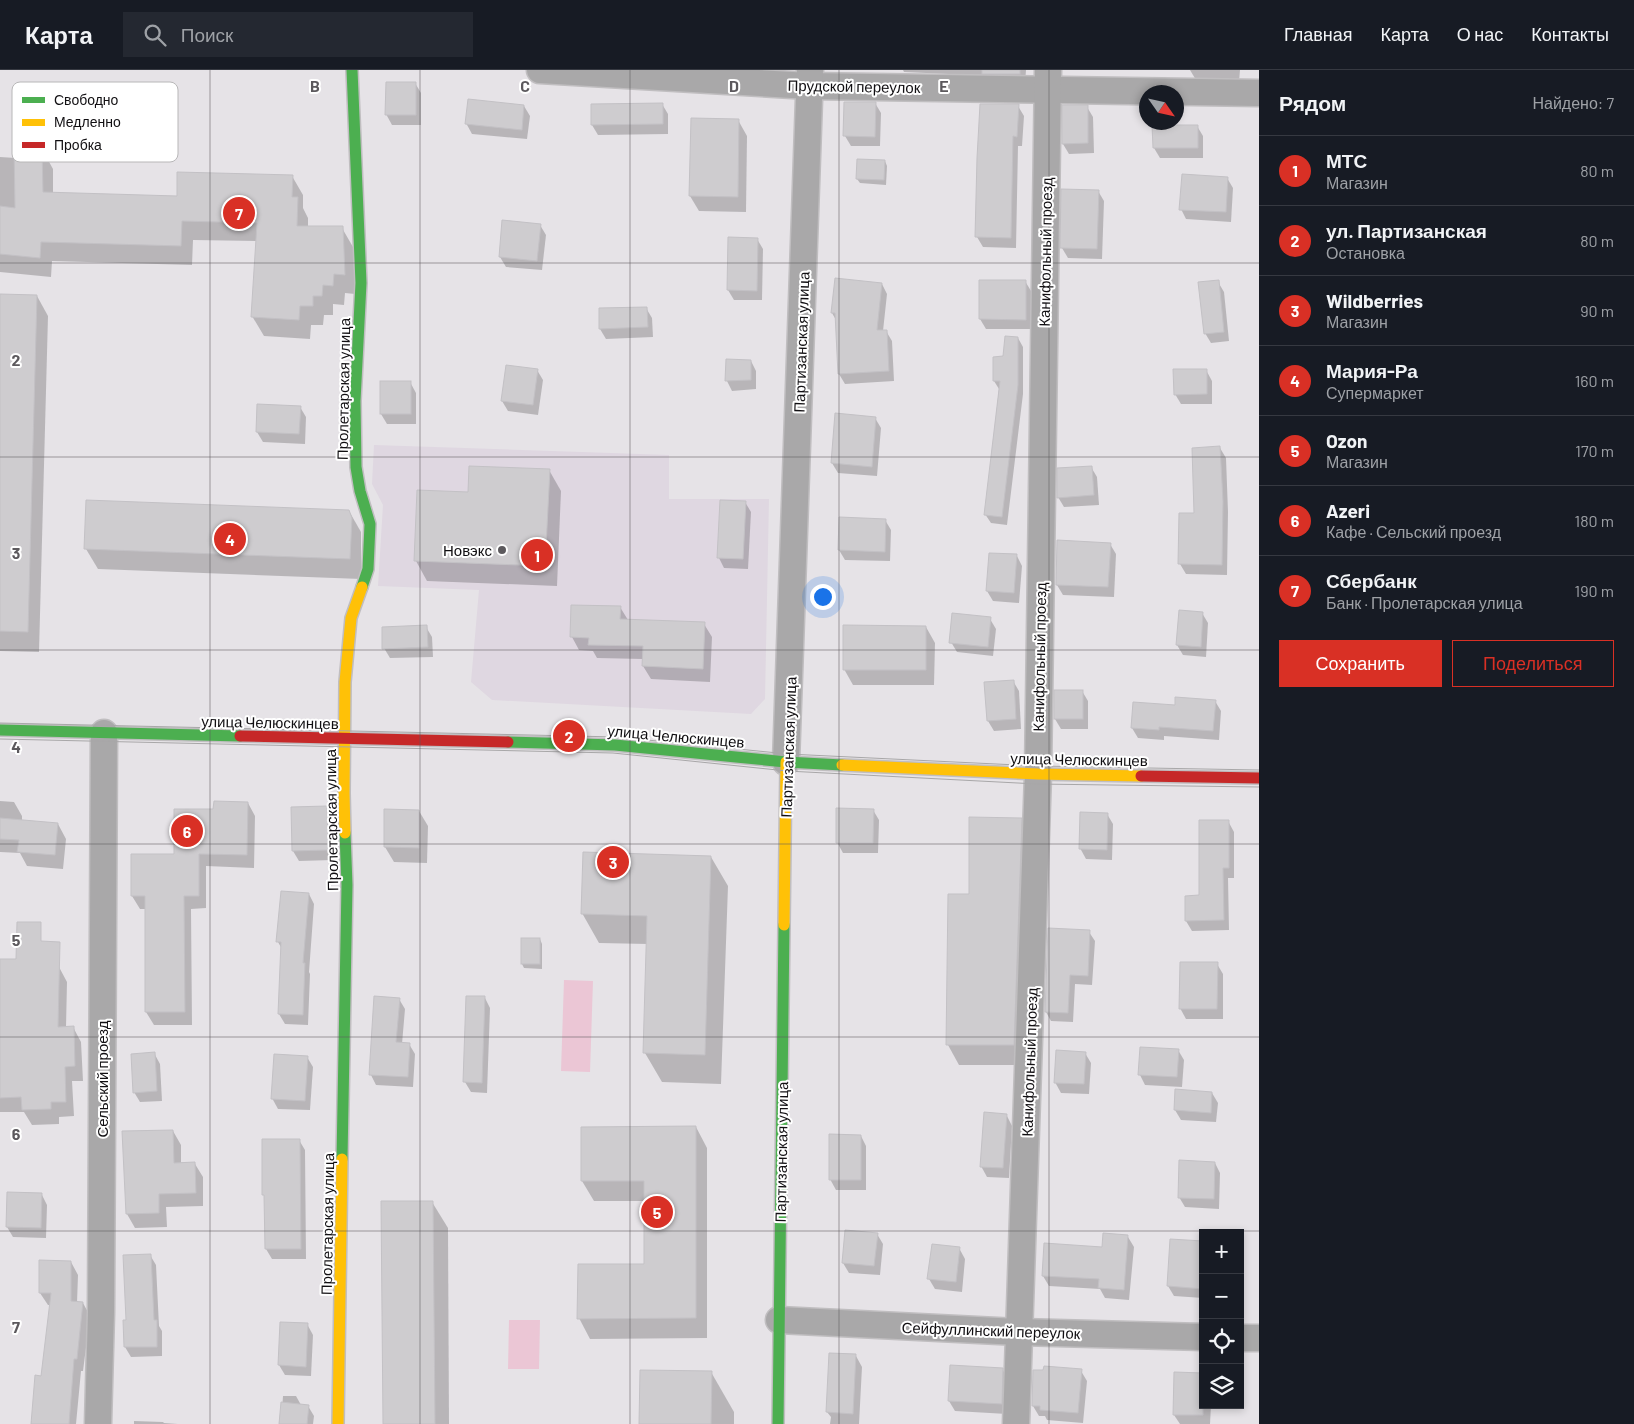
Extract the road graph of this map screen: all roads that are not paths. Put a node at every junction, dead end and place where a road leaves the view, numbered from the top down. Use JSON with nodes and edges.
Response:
{"nodes":[{"id":1,"x":352,"y":70,"type":"edge"},
{"id":2,"x":540,"y":70,"type":"edge"},
{"id":3,"x":587,"y":71,"type":"edge"},
{"id":4,"x":810,"y":78,"type":"edge"},
{"id":5,"x":1047,"y":80,"type":"edge"},
{"id":6,"x":1259,"y":93,"type":"edge"},
{"id":7,"x":0,"y":730,"type":"edge"},
{"id":8,"x":104,"y":733,"type":"junction"},
{"id":9,"x":344,"y":738,"type":"junction"},
{"id":10,"x":786,"y":762,"type":"junction"},
{"id":11,"x":1038,"y":774,"type":"junction"},
{"id":12,"x":1259,"y":778,"type":"edge"},
{"id":13,"x":779,"y":1320,"type":"junction"},
{"id":14,"x":1020,"y":1332,"type":"junction"},
{"id":15,"x":1199,"y":1337,"type":"edge"},
{"id":16,"x":1244,"y":1338,"type":"edge"},
{"id":17,"x":1259,"y":1338,"type":"edge"},
{"id":18,"x":98,"y":1424,"type":"edge"},
{"id":19,"x":338,"y":1424,"type":"edge"},
{"id":20,"x":778,"y":1424,"type":"edge"},
{"id":21,"x":1016,"y":1424,"type":"edge"}],
"edges":[{"from":1,"to":9,"type":"main road","name":"Пролетарская улица"},
{"from":2,"to":3,"type":"street","name":"Прудской переулок"},
{"from":3,"to":4,"type":"street","name":"Прудской переулок"},
{"from":4,"to":5,"type":"street","name":"Прудской переулок"},
{"from":4,"to":10,"type":"street","name":"Партизанская улица"},
{"from":5,"to":6,"type":"street","name":"Прудской переулок"},
{"from":5,"to":11,"type":"street","name":"Канифольный проезд"},
{"from":7,"to":8,"type":"main road","name":"улица Челюскинцев"},
{"from":8,"to":9,"type":"main road","name":"улица Челюскинцев"},
{"from":8,"to":18,"type":"street","name":"Сельский проезд"},
{"from":9,"to":10,"type":"main road","name":"улица Челюскинцев"},
{"from":9,"to":19,"type":"main road","name":"Пролетарская улица"},
{"from":10,"to":11,"type":"main road","name":"улица Челюскинцев"},
{"from":10,"to":13,"type":"main road","name":"Партизанская улица"},
{"from":11,"to":12,"type":"main road","name":"улица Челюскинцев"},
{"from":11,"to":14,"type":"street","name":"Канифольный проезд"},
{"from":13,"to":14,"type":"street","name":"Сейфуллинский переулок"},
{"from":13,"to":20,"type":"main road","name":"Партизанская улица"},
{"from":14,"to":15,"type":"street","name":"Сейфуллинский переулок"},
{"from":14,"to":21,"type":"street","name":"Канифольный проезд"},
{"from":16,"to":17,"type":"street"}]}
